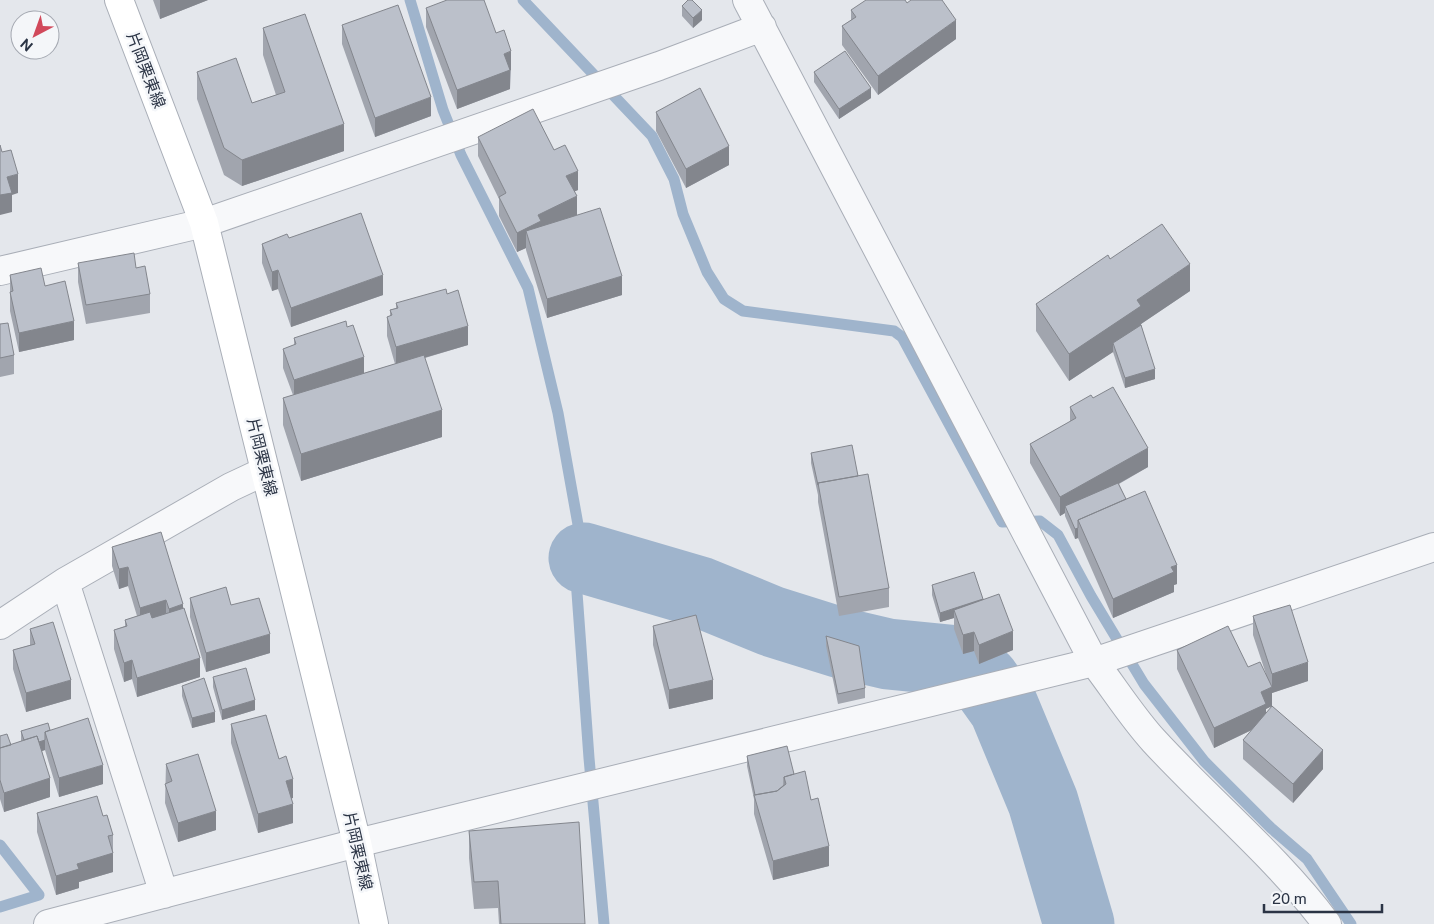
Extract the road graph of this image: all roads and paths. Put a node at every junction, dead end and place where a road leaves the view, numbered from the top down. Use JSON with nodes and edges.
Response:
{"nodes":[{"id":1,"x":119,"y":0,"type":"edge"},
{"id":2,"x":757,"y":9,"type":"edge"},
{"id":3,"x":204,"y":223,"type":"junction"},
{"id":4,"x":0,"y":271,"type":"edge"},
{"id":5,"x":266,"y":471,"type":"junction"},
{"id":6,"x":1434,"y":547,"type":"edge"},
{"id":7,"x":64,"y":582,"type":"junction"},
{"id":8,"x":0,"y":625,"type":"edge"},
{"id":9,"x":1094,"y":662,"type":"junction"},
{"id":10,"x":357,"y":843,"type":"junction"},
{"id":11,"x":164,"y":894,"type":"junction"},
{"id":12,"x":48,"y":924,"type":"edge"},
{"id":13,"x":374,"y":924,"type":"edge"},
{"id":14,"x":1326,"y":924,"type":"edge"}],
"edges":[{"from":1,"to":3,"type":"main road","name":"片岡栗東線"},
{"from":2,"to":3,"type":"street"},
{"from":2,"to":9,"type":"street"},
{"from":3,"to":4,"type":"street"},
{"from":3,"to":5,"type":"main road","name":"片岡栗東線"},
{"from":5,"to":7,"type":"street"},
{"from":5,"to":10,"type":"main road","name":"片岡栗東線"},
{"from":6,"to":9,"type":"street"},
{"from":7,"to":8,"type":"street"},
{"from":7,"to":11,"type":"street"},
{"from":9,"to":10,"type":"street"},
{"from":9,"to":14,"type":"street"},
{"from":10,"to":11,"type":"street"},
{"from":10,"to":13,"type":"main road","name":"片岡栗東線"},
{"from":11,"to":12,"type":"street"}]}
